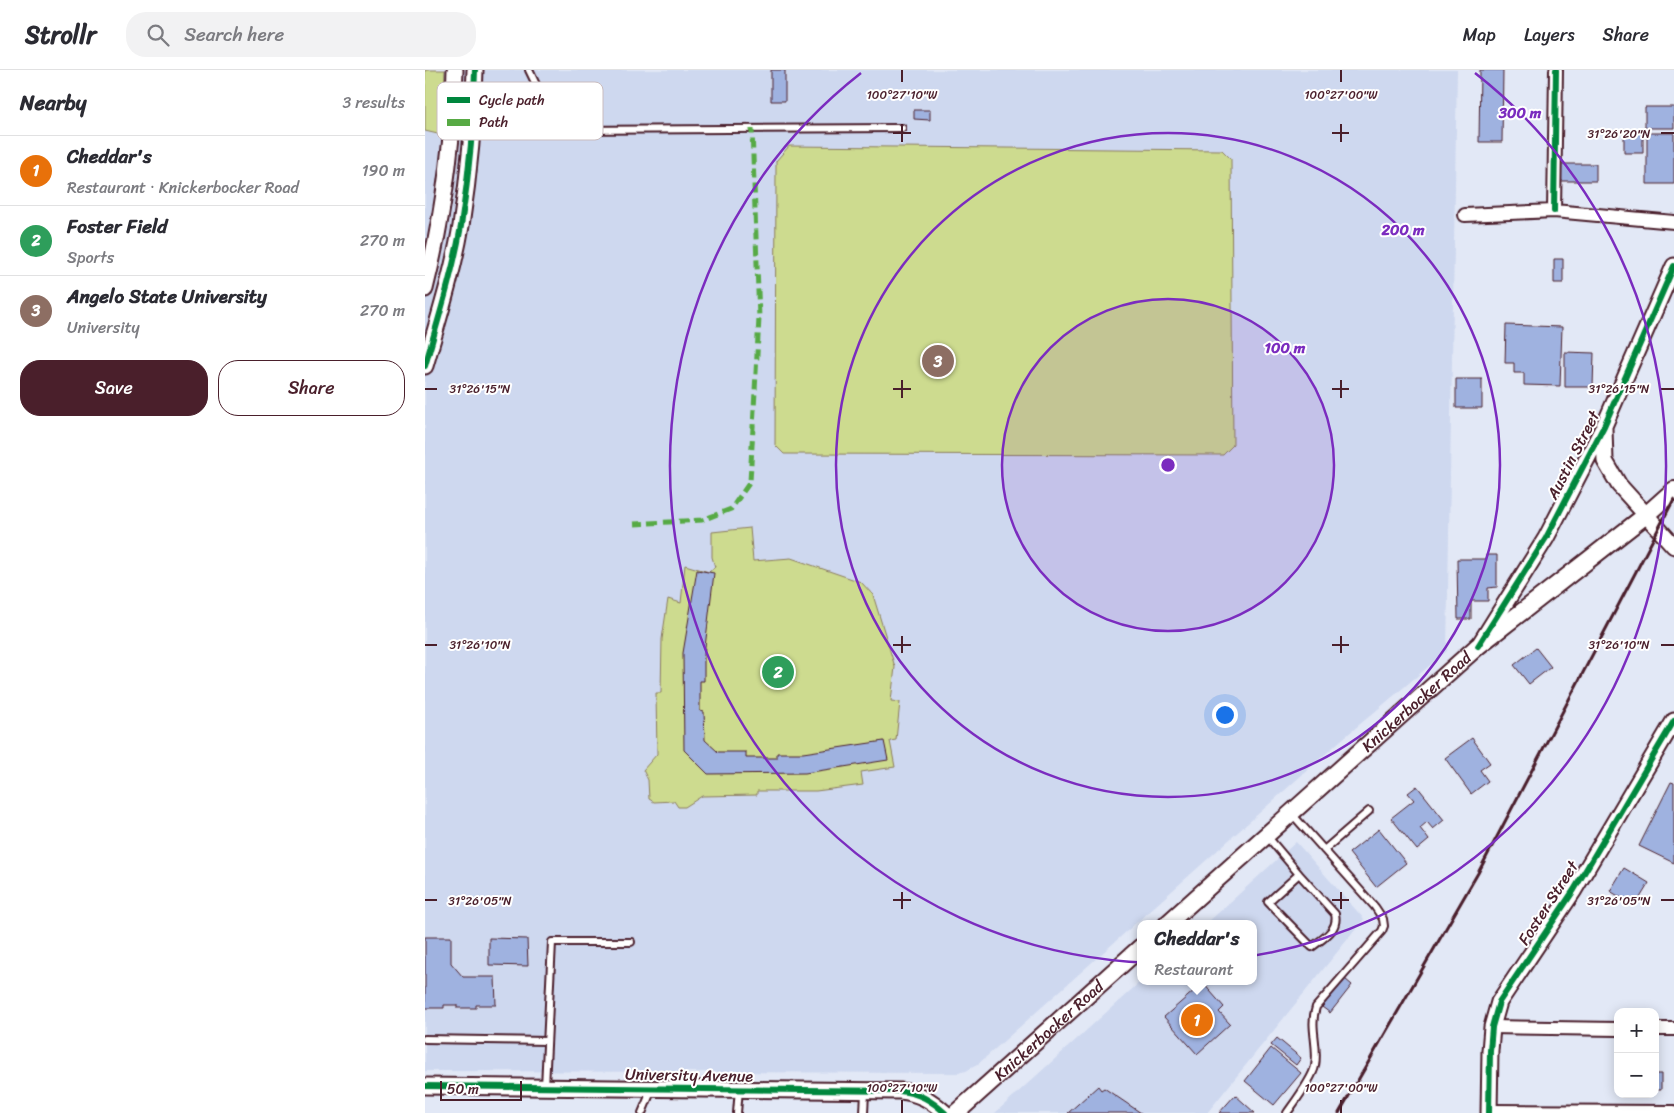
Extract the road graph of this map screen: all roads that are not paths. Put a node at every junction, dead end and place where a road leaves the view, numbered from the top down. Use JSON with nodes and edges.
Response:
{"nodes":[{"id":1,"x":529,"y":70,"type":"edge"},
{"id":2,"x":1557,"y":70,"type":"edge"},
{"id":3,"x":535,"y":82,"type":"edge"},
{"id":4,"x":902,"y":128,"type":"dead end"},
{"id":5,"x":603,"y":130,"type":"edge"},
{"id":6,"x":451,"y":140,"type":"edge"},
{"id":7,"x":471,"y":140,"type":"edge"},
{"id":8,"x":1554,"y":211,"type":"junction"},
{"id":9,"x":1465,"y":215,"type":"dead end"},
{"id":10,"x":1674,"y":222,"type":"edge"},
{"id":11,"x":1674,"y":266,"type":"edge"},
{"id":12,"x":425,"y":289,"type":"edge"},
{"id":13,"x":425,"y":366,"type":"edge"},
{"id":14,"x":1604,"y":426,"type":"junction"},
{"id":15,"x":1674,"y":490,"type":"edge"},
{"id":16,"x":1646,"y":515,"type":"junction"},
{"id":17,"x":1674,"y":546,"type":"edge"},
{"id":18,"x":1478,"y":646,"type":"junction"},
{"id":19,"x":1674,"y":721,"type":"edge"},
{"id":20,"x":1369,"y":811,"type":"dead end"},
{"id":21,"x":1291,"y":813,"type":"junction"},
{"id":22,"x":1267,"y":835,"type":"junction"},
{"id":23,"x":1324,"y":850,"type":"junction"},
{"id":24,"x":1299,"y":874,"type":"junction"},
{"id":25,"x":1171,"y":920,"type":"edge"},
{"id":26,"x":631,"y":942,"type":"dead end"},
{"id":27,"x":1137,"y":952,"type":"edge"},
{"id":28,"x":1492,"y":1027,"type":"junction"},
{"id":29,"x":1614,"y":1029,"type":"edge"},
{"id":30,"x":1659,"y":1029,"type":"edge"},
{"id":31,"x":1674,"y":1029,"type":"edge"},
{"id":32,"x":425,"y":1039,"type":"edge"},
{"id":33,"x":547,"y":1041,"type":"junction"},
{"id":34,"x":425,"y":1086,"type":"edge"},
{"id":35,"x":545,"y":1087,"type":"junction"},
{"id":36,"x":653,"y":1088,"type":"junction"},
{"id":37,"x":739,"y":1089,"type":"junction"},
{"id":38,"x":865,"y":1090,"type":"junction"},
{"id":39,"x":1489,"y":1112,"type":"edge"},
{"id":40,"x":1674,"y":1112,"type":"edge"},
{"id":41,"x":642,"y":1113,"type":"edge"},
{"id":42,"x":737,"y":1113,"type":"edge"},
{"id":43,"x":864,"y":1113,"type":"edge"},
{"id":44,"x":945,"y":1113,"type":"edge"},
{"id":45,"x":956,"y":1113,"type":"edge"},
{"id":46,"x":1287,"y":1113,"type":"edge"}],
"edges":[{"from":1,"to":3,"type":"lane"},
{"from":2,"to":8,"type":"street"},
{"from":4,"to":5,"type":"lane"},
{"from":6,"to":12,"type":"street"},
{"from":7,"to":13,"type":"street"},
{"from":8,"to":9,"type":"street"},
{"from":8,"to":10,"type":"street"},
{"from":11,"to":14,"type":"street","name":"Austin Street"},
{"from":14,"to":16,"type":"street"},
{"from":14,"to":18,"type":"street","name":"Austin Street"},
{"from":15,"to":16,"type":"main road","name":"Knickerbocker Road"},
{"from":16,"to":17,"type":"street"},
{"from":16,"to":18,"type":"main road","name":"Knickerbocker Road"},
{"from":18,"to":21,"type":"main road","name":"Knickerbocker Road"},
{"from":19,"to":28,"type":"street","name":"Foster Street"},
{"from":20,"to":23,"type":"lane"},
{"from":21,"to":22,"type":"main road","name":"Knickerbocker Road"},
{"from":21,"to":23,"type":"lane"},
{"from":22,"to":24,"type":"lane"},
{"from":22,"to":25,"type":"main road","name":"Knickerbocker Road"},
{"from":23,"to":46,"type":"lane"},
{"from":24,"to":24,"type":"lane"},
{"from":26,"to":33,"type":"lane"},
{"from":27,"to":45,"type":"main road","name":"Knickerbocker Road"},
{"from":28,"to":29,"type":"street"},
{"from":28,"to":39,"type":"street","name":"Foster Street"},
{"from":30,"to":31,"type":"street"},
{"from":32,"to":33,"type":"lane"},
{"from":33,"to":35,"type":"lane"},
{"from":34,"to":35,"type":"street","name":"University Avenue"},
{"from":35,"to":36,"type":"street","name":"University Avenue"},
{"from":36,"to":37,"type":"street","name":"University Avenue"},
{"from":36,"to":41,"type":"lane"},
{"from":37,"to":38,"type":"street","name":"University Avenue"},
{"from":37,"to":42,"type":"lane"},
{"from":38,"to":43,"type":"lane"},
{"from":38,"to":44,"type":"street","name":"University Avenue"},
{"from":39,"to":40,"type":"street"}]}
